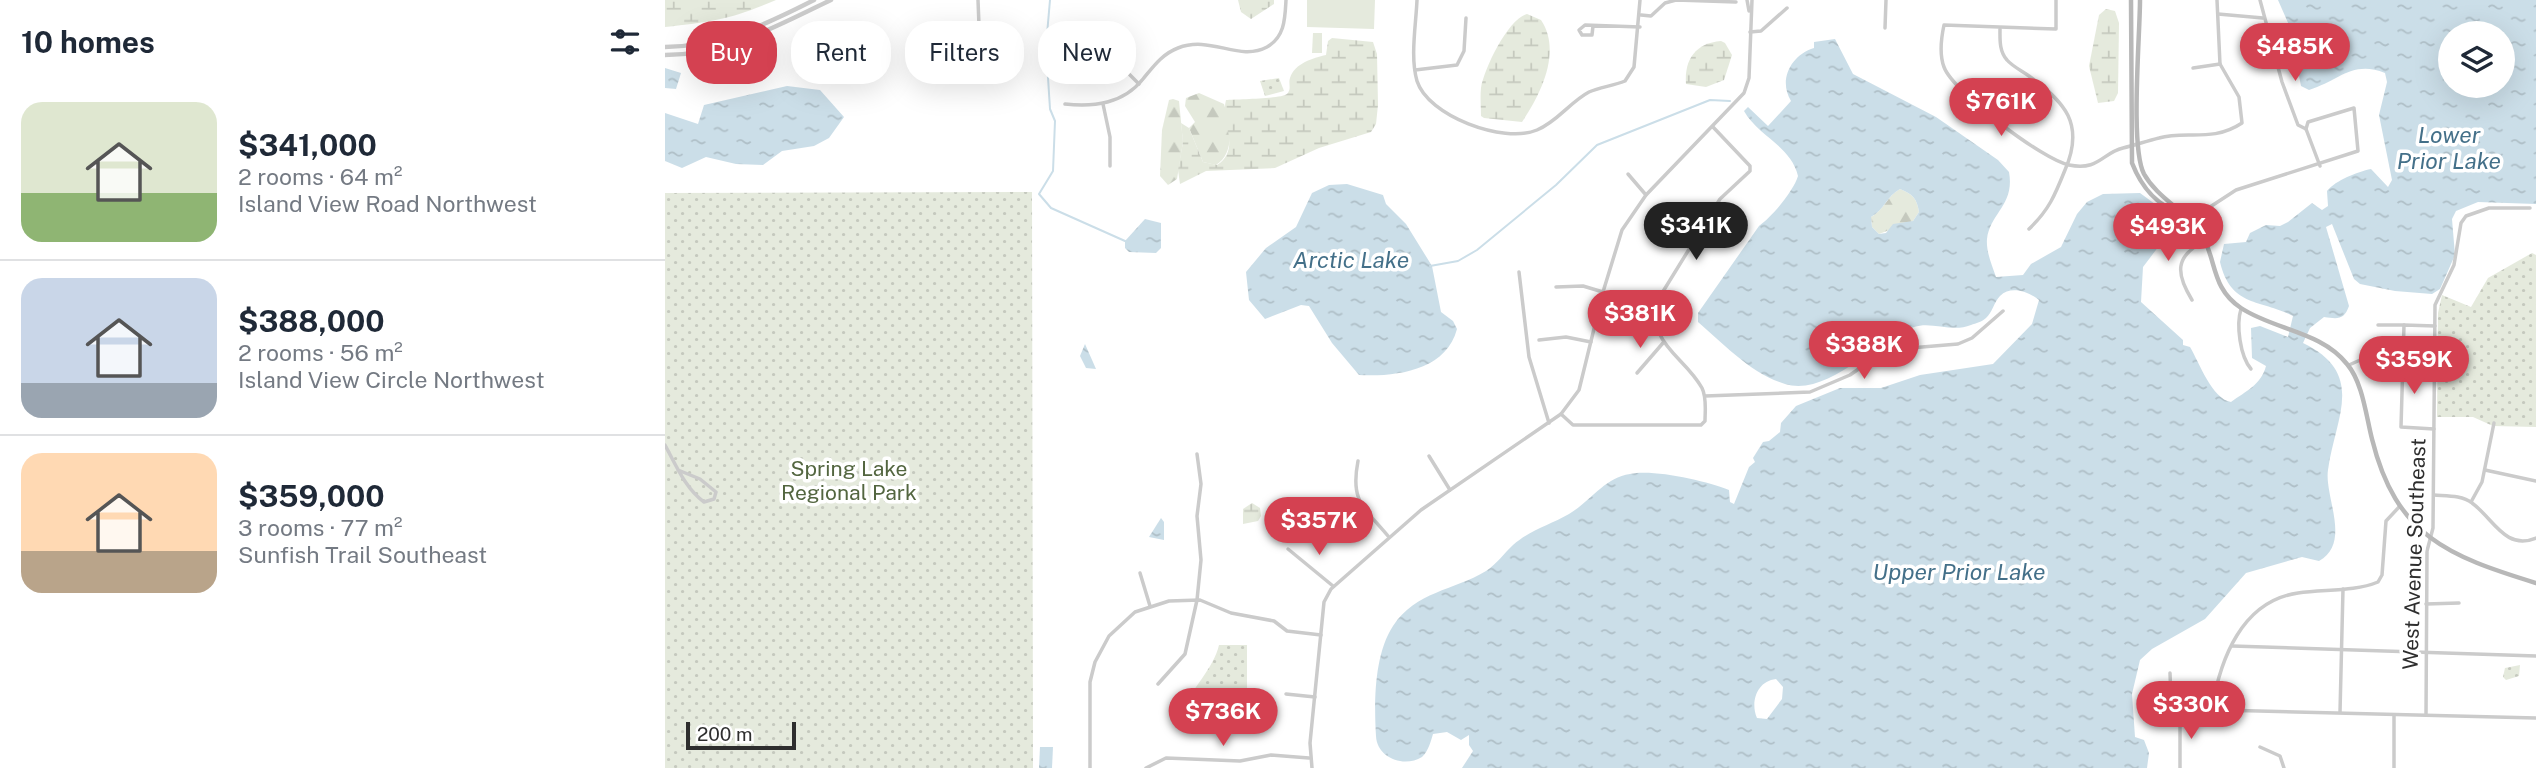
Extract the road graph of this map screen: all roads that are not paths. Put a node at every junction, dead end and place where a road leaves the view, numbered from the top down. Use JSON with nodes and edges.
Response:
{"nodes":[{"id":1,"x":814,"y":0,"type":"edge"},
{"id":2,"x":831,"y":0,"type":"edge"},
{"id":3,"x":978,"y":0,"type":"edge"},
{"id":4,"x":1286,"y":0,"type":"edge"},
{"id":5,"x":1416,"y":0,"type":"edge"},
{"id":6,"x":1640,"y":0,"type":"edge"},
{"id":7,"x":1750,"y":0,"type":"edge"},
{"id":8,"x":1886,"y":0,"type":"edge"},
{"id":9,"x":2056,"y":0,"type":"edge"},
{"id":10,"x":2131,"y":0,"type":"edge"},
{"id":11,"x":2140,"y":0,"type":"edge"},
{"id":12,"x":2217,"y":0,"type":"edge"},
{"id":13,"x":2260,"y":0,"type":"edge"},
{"id":14,"x":1736,"y":2,"type":"dead end"},
{"id":15,"x":1787,"y":8,"type":"dead end"},
{"id":16,"x":2218,"y":14,"type":"junction"},
{"id":17,"x":1641,"y":15,"type":"junction"},
{"id":18,"x":1466,"y":18,"type":"dead end"},
{"id":19,"x":2263,"y":18,"type":"junction"},
{"id":20,"x":979,"y":21,"type":"edge"},
{"id":21,"x":1594,"y":26,"type":"dead end"},
{"id":22,"x":1640,"y":27,"type":"junction"},
{"id":23,"x":1885,"y":28,"type":"dead end"},
{"id":24,"x":2000,"y":29,"type":"junction"},
{"id":25,"x":1750,"y":32,"type":"junction"},
{"id":26,"x":665,"y":47,"type":"edge"},
{"id":27,"x":665,"y":55,"type":"edge"},
{"id":28,"x":2220,"y":64,"type":"junction"},
{"id":29,"x":2193,"y":68,"type":"dead end"},
{"id":30,"x":1415,"y":71,"type":"junction"},
{"id":31,"x":1136,"y":81,"type":"edge"},
{"id":32,"x":1139,"y":84,"type":"junction"},
{"id":33,"x":1065,"y":104,"type":"dead end"},
{"id":34,"x":1103,"y":104,"type":"junction"},
{"id":35,"x":1713,"y":127,"type":"junction"},
{"id":36,"x":2306,"y":129,"type":"junction"},
{"id":37,"x":2133,"y":146,"type":"junction"},
{"id":38,"x":2068,"y":165,"type":"junction"},
{"id":39,"x":1110,"y":166,"type":"dead end"},
{"id":40,"x":2320,"y":166,"type":"junction"},
{"id":41,"x":1628,"y":174,"type":"dead end"},
{"id":42,"x":1646,"y":195,"type":"junction"},
{"id":43,"x":2530,"y":208,"type":"dead end"},
{"id":44,"x":2190,"y":220,"type":"junction"},
{"id":45,"x":2029,"y":229,"type":"dead end"},
{"id":46,"x":2205,"y":241,"type":"junction"},
{"id":47,"x":1519,"y":272,"type":"dead end"},
{"id":48,"x":1556,"y":287,"type":"dead end"},
{"id":49,"x":1603,"y":292,"type":"junction"},
{"id":50,"x":2192,"y":300,"type":"dead end"},
{"id":51,"x":2241,"y":309,"type":"junction"},
{"id":52,"x":2003,"y":311,"type":"dead end"},
{"id":53,"x":2378,"y":325,"type":"dead end"},
{"id":54,"x":2404,"y":325,"type":"junction"},
{"id":55,"x":2435,"y":326,"type":"junction"},
{"id":56,"x":1539,"y":340,"type":"dead end"},
{"id":57,"x":1591,"y":342,"type":"junction"},
{"id":58,"x":1663,"y":342,"type":"junction"},
{"id":59,"x":2402,"y":354,"type":"junction"},
{"id":60,"x":2349,"y":365,"type":"junction"},
{"id":61,"x":2251,"y":369,"type":"dead end"},
{"id":62,"x":1637,"y":373,"type":"dead end"},
{"id":63,"x":1705,"y":396,"type":"junction"},
{"id":64,"x":1561,"y":414,"type":"junction"},
{"id":65,"x":1549,"y":423,"type":"junction"},
{"id":66,"x":2494,"y":423,"type":"dead end"},
{"id":67,"x":2434,"y":429,"type":"junction"},
{"id":68,"x":665,"y":445,"type":"edge"},
{"id":69,"x":1197,"y":454,"type":"dead end"},
{"id":70,"x":1429,"y":456,"type":"dead end"},
{"id":71,"x":1358,"y":461,"type":"dead end"},
{"id":72,"x":678,"y":470,"type":"junction"},
{"id":73,"x":2485,"y":470,"type":"junction"},
{"id":74,"x":2536,"y":481,"type":"edge"},
{"id":75,"x":1450,"y":490,"type":"junction"},
{"id":76,"x":2434,"y":495,"type":"junction"},
{"id":77,"x":2471,"y":502,"type":"junction"},
{"id":78,"x":2400,"y":506,"type":"junction"},
{"id":79,"x":1388,"y":536,"type":"junction"},
{"id":80,"x":2536,"y":538,"type":"edge"},
{"id":81,"x":2430,"y":539,"type":"junction"},
{"id":82,"x":1288,"y":549,"type":"dead end"},
{"id":83,"x":1140,"y":573,"type":"dead end"},
{"id":84,"x":2536,"y":583,"type":"edge"},
{"id":85,"x":1333,"y":586,"type":"junction"},
{"id":86,"x":2343,"y":589,"type":"junction"},
{"id":87,"x":1197,"y":600,"type":"junction"},
{"id":88,"x":2459,"y":603,"type":"dead end"},
{"id":89,"x":2426,"y":604,"type":"junction"},
{"id":90,"x":1150,"y":606,"type":"junction"},
{"id":91,"x":1321,"y":635,"type":"junction"},
{"id":92,"x":2232,"y":646,"type":"junction"},
{"id":93,"x":2341,"y":652,"type":"junction"},
{"id":94,"x":2426,"y":654,"type":"junction"},
{"id":95,"x":2536,"y":656,"type":"edge"},
{"id":96,"x":2170,"y":673,"type":"dead end"},
{"id":97,"x":1158,"y":684,"type":"dead end"},
{"id":98,"x":1286,"y":694,"type":"dead end"},
{"id":99,"x":1315,"y":697,"type":"junction"},
{"id":100,"x":2212,"y":709,"type":"junction"},
{"id":101,"x":2179,"y":710,"type":"junction"},
{"id":102,"x":2340,"y":712,"type":"junction"},
{"id":103,"x":2394,"y":715,"type":"junction"},
{"id":104,"x":2426,"y":715,"type":"junction"},
{"id":105,"x":2536,"y":718,"type":"edge"},
{"id":106,"x":2260,"y":747,"type":"dead end"},
{"id":107,"x":1309,"y":758,"type":"junction"},
{"id":108,"x":1090,"y":768,"type":"edge"},
{"id":109,"x":1146,"y":768,"type":"edge"},
{"id":110,"x":1312,"y":768,"type":"edge"},
{"id":111,"x":2181,"y":768,"type":"edge"},
{"id":112,"x":2284,"y":768,"type":"edge"},
{"id":113,"x":2394,"y":768,"type":"edge"}],
"edges":[{"from":1,"to":26,"type":"street"},
{"from":2,"to":27,"type":"street"},
{"from":3,"to":20,"type":"street"},
{"from":4,"to":32,"type":"street"},
{"from":5,"to":30,"type":"street"},
{"from":6,"to":17,"type":"street"},
{"from":7,"to":25,"type":"street"},
{"from":8,"to":23,"type":"street"},
{"from":9,"to":24,"type":"street"},
{"from":10,"to":37,"type":"main road"},
{"from":11,"to":37,"type":"main road"},
{"from":12,"to":16,"type":"street"},
{"from":13,"to":19,"type":"street"},
{"from":14,"to":17,"type":"street"},
{"from":15,"to":25,"type":"street"},
{"from":16,"to":19,"type":"street"},
{"from":16,"to":28,"type":"street"},
{"from":17,"to":22,"type":"street"},
{"from":18,"to":30,"type":"street"},
{"from":19,"to":36,"type":"street"},
{"from":21,"to":22,"type":"street"},
{"from":22,"to":30,"type":"street"},
{"from":24,"to":38,"type":"street"},
{"from":24,"to":38,"type":"street"},
{"from":25,"to":35,"type":"street"},
{"from":28,"to":29,"type":"street"},
{"from":28,"to":37,"type":"street"},
{"from":31,"to":32,"type":"street"},
{"from":32,"to":34,"type":"street"},
{"from":33,"to":34,"type":"street"},
{"from":34,"to":39,"type":"street"},
{"from":35,"to":42,"type":"street"},
{"from":35,"to":58,"type":"street"},
{"from":36,"to":40,"type":"street"},
{"from":36,"to":40,"type":"street"},
{"from":37,"to":38,"type":"street"},
{"from":37,"to":44,"type":"main road"},
{"from":38,"to":45,"type":"street"},
{"from":40,"to":44,"type":"street"},
{"from":41,"to":42,"type":"street"},
{"from":42,"to":49,"type":"street"},
{"from":43,"to":55,"type":"street","name":"West Avenue Southeast"},
{"from":44,"to":46,"type":"main road"},
{"from":46,"to":50,"type":"street"},
{"from":46,"to":51,"type":"main road"},
{"from":47,"to":65,"type":"street"},
{"from":48,"to":49,"type":"street"},
{"from":49,"to":57,"type":"street"},
{"from":51,"to":60,"type":"main road"},
{"from":51,"to":61,"type":"street"},
{"from":52,"to":63,"type":"street"},
{"from":53,"to":54,"type":"street"},
{"from":54,"to":55,"type":"street"},
{"from":54,"to":59,"type":"street"},
{"from":55,"to":67,"type":"street","name":"West Avenue Southeast"},
{"from":56,"to":57,"type":"street"},
{"from":57,"to":64,"type":"street"},
{"from":58,"to":62,"type":"street"},
{"from":58,"to":63,"type":"street"},
{"from":59,"to":60,"type":"street"},
{"from":59,"to":67,"type":"street"},
{"from":60,"to":78,"type":"main road"},
{"from":63,"to":64,"type":"street"},
{"from":64,"to":65,"type":"street"},
{"from":65,"to":75,"type":"street"},
{"from":66,"to":73,"type":"street"},
{"from":67,"to":76,"type":"street","name":"West Avenue Southeast"},
{"from":68,"to":72,"type":"street"},
{"from":69,"to":87,"type":"street"},
{"from":70,"to":75,"type":"street"},
{"from":71,"to":79,"type":"street"},
{"from":72,"to":72,"type":"street"},
{"from":73,"to":74,"type":"street"},
{"from":73,"to":77,"type":"street"},
{"from":75,"to":79,"type":"street"},
{"from":76,"to":77,"type":"street"},
{"from":76,"to":81,"type":"street","name":"West Avenue Southeast"},
{"from":77,"to":80,"type":"street"},
{"from":78,"to":81,"type":"main road"},
{"from":78,"to":86,"type":"street"},
{"from":79,"to":85,"type":"street"},
{"from":81,"to":84,"type":"main road"},
{"from":81,"to":89,"type":"street","name":"West Avenue Southeast"},
{"from":82,"to":85,"type":"street"},
{"from":83,"to":90,"type":"street"},
{"from":85,"to":91,"type":"street"},
{"from":86,"to":92,"type":"street"},
{"from":86,"to":93,"type":"street"},
{"from":87,"to":90,"type":"street"},
{"from":87,"to":91,"type":"street"},
{"from":87,"to":97,"type":"street"},
{"from":88,"to":89,"type":"street"},
{"from":89,"to":94,"type":"street","name":"West Avenue Southeast"},
{"from":90,"to":108,"type":"street"},
{"from":91,"to":99,"type":"street"},
{"from":92,"to":93,"type":"street"},
{"from":92,"to":100,"type":"street"},
{"from":93,"to":94,"type":"street"},
{"from":93,"to":102,"type":"street"},
{"from":94,"to":95,"type":"street"},
{"from":94,"to":104,"type":"street","name":"West Avenue Southeast"},
{"from":96,"to":101,"type":"street"},
{"from":98,"to":99,"type":"street"},
{"from":99,"to":107,"type":"street"},
{"from":100,"to":101,"type":"street"},
{"from":100,"to":102,"type":"street"},
{"from":101,"to":111,"type":"street"},
{"from":102,"to":103,"type":"street"},
{"from":103,"to":104,"type":"street"},
{"from":103,"to":113,"type":"street"},
{"from":104,"to":105,"type":"street"},
{"from":106,"to":112,"type":"street"},
{"from":107,"to":109,"type":"street"},
{"from":107,"to":110,"type":"street"}]}
